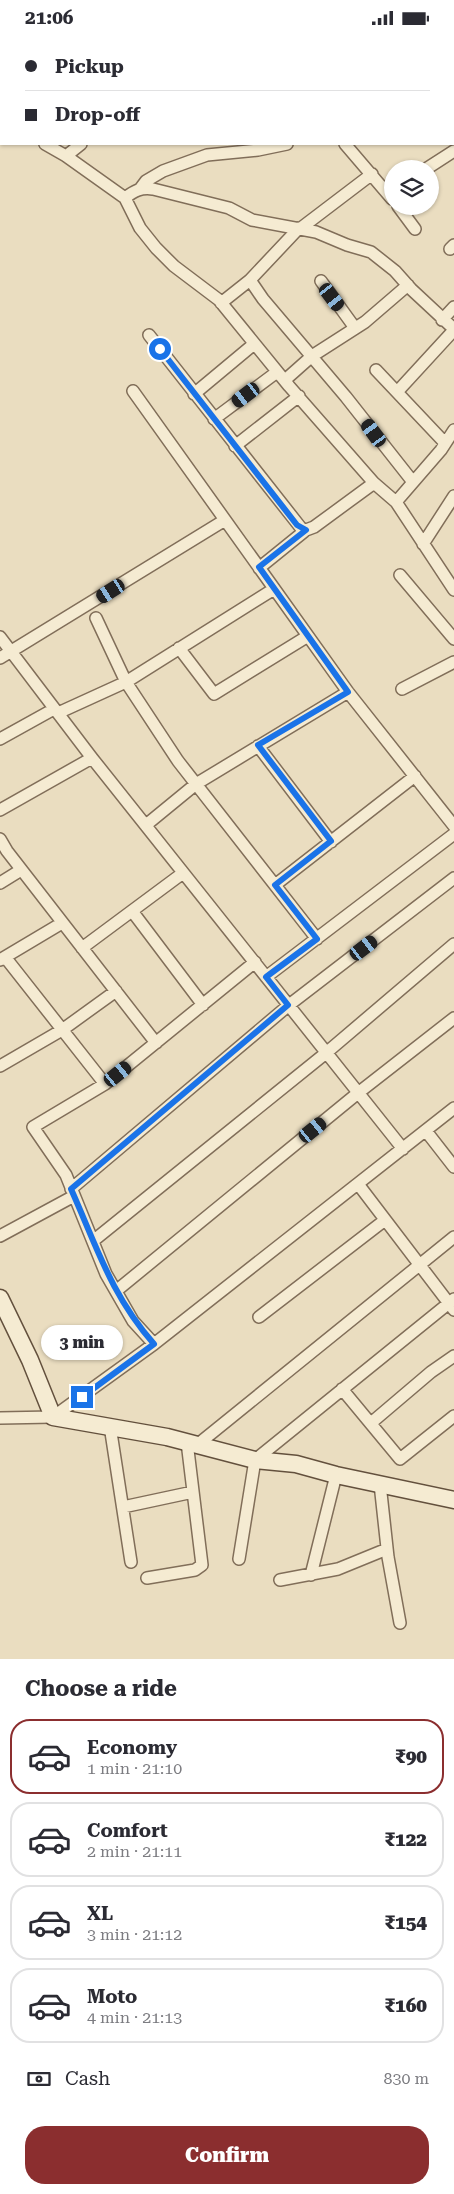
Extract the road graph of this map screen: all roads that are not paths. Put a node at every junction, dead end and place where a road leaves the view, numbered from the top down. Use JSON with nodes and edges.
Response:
{"nodes":[{"id":1,"x":47,"y":145,"type":"edge"},
{"id":2,"x":80,"y":145,"type":"edge"},
{"id":3,"x":282,"y":145,"type":"edge"},
{"id":4,"x":346,"y":145,"type":"edge"},
{"id":5,"x":454,"y":151,"type":"edge"},
{"id":6,"x":66,"y":156,"type":"junction"},
{"id":7,"x":439,"y":161,"type":"edge"},
{"id":8,"x":372,"y":175,"type":"junction"},
{"id":9,"x":384,"y":187,"type":"edge"},
{"id":10,"x":140,"y":189,"type":"junction"},
{"id":11,"x":125,"y":198,"type":"junction"},
{"id":12,"x":405,"y":215,"type":"edge"},
{"id":13,"x":300,"y":228,"type":"junction"},
{"id":14,"x":415,"y":229,"type":"dead end"},
{"id":15,"x":250,"y":280,"type":"junction"},
{"id":16,"x":321,"y":281,"type":"dead end"},
{"id":17,"x":408,"y":285,"type":"junction"},
{"id":18,"x":221,"y":303,"type":"junction"},
{"id":19,"x":454,"y":307,"type":"edge"},
{"id":20,"x":442,"y":320,"type":"junction"},
{"id":21,"x":355,"y":328,"type":"junction"},
{"id":22,"x":454,"y":329,"type":"edge"},
{"id":23,"x":149,"y":335,"type":"dead end"},
{"id":24,"x":254,"y":344,"type":"junction"},
{"id":25,"x":312,"y":357,"type":"junction"},
{"id":26,"x":376,"y":371,"type":"dead end"},
{"id":27,"x":281,"y":376,"type":"junction"},
{"id":28,"x":133,"y":391,"type":"dead end"},
{"id":29,"x":397,"y":392,"type":"junction"},
{"id":30,"x":194,"y":393,"type":"junction"},
{"id":31,"x":299,"y":396,"type":"junction"},
{"id":32,"x":214,"y":419,"type":"junction"},
{"id":33,"x":454,"y":430,"type":"edge"},
{"id":34,"x":445,"y":443,"type":"junction"},
{"id":35,"x":235,"y":446,"type":"junction"},
{"id":36,"x":413,"y":482,"type":"junction"},
{"id":37,"x":374,"y":483,"type":"junction"},
{"id":38,"x":454,"y":496,"type":"edge"},
{"id":39,"x":396,"y":502,"type":"junction"},
{"id":40,"x":225,"y":521,"type":"junction"},
{"id":41,"x":306,"y":530,"type":"junction"},
{"id":42,"x":423,"y":544,"type":"junction"},
{"id":43,"x":259,"y":567,"type":"junction"},
{"id":44,"x":400,"y":575,"type":"dead end"},
{"id":45,"x":274,"y":589,"type":"junction"},
{"id":46,"x":454,"y":590,"type":"edge"},
{"id":47,"x":96,"y":618,"type":"dead end"},
{"id":48,"x":308,"y":636,"type":"junction"},
{"id":49,"x":0,"y":637,"type":"edge"},
{"id":50,"x":454,"y":639,"type":"edge"},
{"id":51,"x":180,"y":648,"type":"junction"},
{"id":52,"x":13,"y":651,"type":"junction"},
{"id":53,"x":0,"y":658,"type":"edge"},
{"id":54,"x":454,"y":662,"type":"edge"},
{"id":55,"x":126,"y":682,"type":"junction"},
{"id":56,"x":402,"y":689,"type":"dead end"},
{"id":57,"x":348,"y":692,"type":"junction"},
{"id":58,"x":56,"y":711,"type":"junction"},
{"id":59,"x":0,"y":739,"type":"edge"},
{"id":60,"x":258,"y":745,"type":"junction"},
{"id":61,"x":92,"y":759,"type":"junction"},
{"id":62,"x":415,"y":776,"type":"junction"},
{"id":63,"x":196,"y":784,"type":"junction"},
{"id":64,"x":0,"y":810,"type":"edge"},
{"id":65,"x":146,"y":825,"type":"junction"},
{"id":66,"x":454,"y":826,"type":"edge"},
{"id":67,"x":454,"y":834,"type":"edge"},
{"id":68,"x":0,"y":839,"type":"edge"},
{"id":69,"x":331,"y":841,"type":"junction"},
{"id":70,"x":21,"y":870,"type":"junction"},
{"id":71,"x":183,"y":873,"type":"junction"},
{"id":72,"x":454,"y":879,"type":"edge"},
{"id":73,"x":0,"y":883,"type":"edge"},
{"id":74,"x":275,"y":885,"type":"junction"},
{"id":75,"x":132,"y":911,"type":"junction"},
{"id":76,"x":62,"y":923,"type":"junction"},
{"id":77,"x":317,"y":939,"type":"junction"},
{"id":78,"x":454,"y":944,"type":"edge"},
{"id":79,"x":82,"y":947,"type":"junction"},
{"id":80,"x":3,"y":959,"type":"edge"},
{"id":81,"x":254,"y":962,"type":"junction"},
{"id":82,"x":266,"y":977,"type":"junction"},
{"id":83,"x":116,"y":991,"type":"junction"},
{"id":84,"x":203,"y":1005,"type":"junction"},
{"id":85,"x":288,"y":1005,"type":"junction"},
{"id":86,"x":454,"y":1019,"type":"edge"},
{"id":87,"x":62,"y":1030,"type":"junction"},
{"id":88,"x":156,"y":1043,"type":"junction"},
{"id":89,"x":326,"y":1053,"type":"junction"},
{"id":90,"x":0,"y":1066,"type":"edge"},
{"id":91,"x":105,"y":1084,"type":"junction"},
{"id":92,"x":358,"y":1093,"type":"junction"},
{"id":93,"x":454,"y":1108,"type":"edge"},
{"id":94,"x":426,"y":1131,"type":"junction"},
{"id":95,"x":402,"y":1149,"type":"junction"},
{"id":96,"x":454,"y":1167,"type":"edge"},
{"id":97,"x":358,"y":1184,"type":"junction"},
{"id":98,"x":73,"y":1192,"type":"junction"},
{"id":99,"x":385,"y":1220,"type":"junction"},
{"id":100,"x":0,"y":1236,"type":"edge"},
{"id":101,"x":454,"y":1237,"type":"edge"},
{"id":102,"x":93,"y":1241,"type":"junction"},
{"id":103,"x":420,"y":1266,"type":"junction"},
{"id":104,"x":116,"y":1291,"type":"junction"},
{"id":105,"x":0,"y":1298,"type":"edge"},
{"id":106,"x":452,"y":1304,"type":"edge"},
{"id":107,"x":259,"y":1317,"type":"dead end"},
{"id":108,"x":154,"y":1344,"type":"junction"},
{"id":109,"x":454,"y":1355,"type":"edge"},
{"id":110,"x":342,"y":1389,"type":"junction"},
{"id":111,"x":454,"y":1416,"type":"edge"},
{"id":112,"x":0,"y":1417,"type":"edge"},
{"id":113,"x":53,"y":1417,"type":"junction"},
{"id":114,"x":371,"y":1423,"type":"junction"},
{"id":115,"x":110,"y":1427,"type":"junction"},
{"id":116,"x":192,"y":1444,"type":"junction"},
{"id":117,"x":255,"y":1460,"type":"junction"},
{"id":118,"x":336,"y":1475,"type":"junction"},
{"id":119,"x":380,"y":1484,"type":"junction"},
{"id":120,"x":193,"y":1492,"type":"junction"},
{"id":121,"x":454,"y":1500,"type":"edge"},
{"id":122,"x":123,"y":1507,"type":"junction"},
{"id":123,"x":387,"y":1549,"type":"junction"},
{"id":124,"x":239,"y":1559,"type":"dead end"},
{"id":125,"x":131,"y":1562,"type":"dead end"},
{"id":126,"x":311,"y":1575,"type":"junction"},
{"id":127,"x":147,"y":1578,"type":"dead end"},
{"id":128,"x":280,"y":1581,"type":"dead end"},
{"id":129,"x":400,"y":1623,"type":"dead end"}],
"edges":[{"from":1,"to":6,"type":"street"},
{"from":2,"to":6,"type":"street"},
{"from":3,"to":10,"type":"street"},
{"from":4,"to":8,"type":"street"},
{"from":5,"to":7,"type":"street"},
{"from":6,"to":11,"type":"street"},
{"from":8,"to":9,"type":"street"},
{"from":8,"to":13,"type":"street"},
{"from":10,"to":11,"type":"street"},
{"from":10,"to":13,"type":"street"},
{"from":11,"to":18,"type":"street"},
{"from":12,"to":14,"type":"street"},
{"from":13,"to":15,"type":"street"},
{"from":13,"to":17,"type":"street"},
{"from":15,"to":18,"type":"street"},
{"from":15,"to":25,"type":"street"},
{"from":16,"to":21,"type":"street"},
{"from":17,"to":20,"type":"street"},
{"from":17,"to":21,"type":"street"},
{"from":18,"to":24,"type":"street"},
{"from":19,"to":20,"type":"street"},
{"from":20,"to":22,"type":"street"},
{"from":21,"to":25,"type":"street"},
{"from":22,"to":29,"type":"street"},
{"from":23,"to":30,"type":"street"},
{"from":24,"to":27,"type":"street"},
{"from":24,"to":30,"type":"street"},
{"from":25,"to":27,"type":"street"},
{"from":25,"to":36,"type":"street"},
{"from":26,"to":29,"type":"street"},
{"from":27,"to":31,"type":"street"},
{"from":27,"to":32,"type":"street"},
{"from":28,"to":40,"type":"street"},
{"from":29,"to":34,"type":"street"},
{"from":30,"to":32,"type":"street"},
{"from":31,"to":35,"type":"street"},
{"from":31,"to":37,"type":"street"},
{"from":32,"to":35,"type":"street"},
{"from":33,"to":34,"type":"street"},
{"from":34,"to":36,"type":"street"},
{"from":35,"to":41,"type":"street"},
{"from":36,"to":39,"type":"street"},
{"from":37,"to":39,"type":"street"},
{"from":37,"to":41,"type":"street"},
{"from":38,"to":42,"type":"street"},
{"from":39,"to":42,"type":"street"},
{"from":40,"to":43,"type":"street"},
{"from":40,"to":52,"type":"street"},
{"from":41,"to":43,"type":"street"},
{"from":42,"to":46,"type":"street"},
{"from":43,"to":45,"type":"street"},
{"from":44,"to":50,"type":"street"},
{"from":45,"to":48,"type":"street"},
{"from":45,"to":51,"type":"street"},
{"from":47,"to":55,"type":"street"},
{"from":48,"to":51,"type":"street"},
{"from":48,"to":57,"type":"street"},
{"from":49,"to":52,"type":"street"},
{"from":51,"to":55,"type":"street"},
{"from":52,"to":53,"type":"street"},
{"from":52,"to":58,"type":"street"},
{"from":54,"to":56,"type":"street"},
{"from":55,"to":58,"type":"street"},
{"from":55,"to":63,"type":"street"},
{"from":57,"to":60,"type":"street"},
{"from":57,"to":62,"type":"street"},
{"from":58,"to":59,"type":"street"},
{"from":58,"to":61,"type":"street"},
{"from":60,"to":63,"type":"street"},
{"from":60,"to":69,"type":"street"},
{"from":61,"to":64,"type":"street"},
{"from":61,"to":65,"type":"street"},
{"from":62,"to":66,"type":"street"},
{"from":62,"to":69,"type":"street"},
{"from":63,"to":65,"type":"street"},
{"from":63,"to":74,"type":"street"},
{"from":65,"to":71,"type":"street"},
{"from":67,"to":77,"type":"street"},
{"from":68,"to":70,"type":"street"},
{"from":69,"to":74,"type":"street"},
{"from":70,"to":73,"type":"street"},
{"from":70,"to":76,"type":"street"},
{"from":71,"to":75,"type":"street"},
{"from":71,"to":81,"type":"street"},
{"from":72,"to":85,"type":"street"},
{"from":74,"to":77,"type":"street"},
{"from":75,"to":79,"type":"street"},
{"from":75,"to":84,"type":"street"},
{"from":76,"to":79,"type":"street"},
{"from":76,"to":80,"type":"street"},
{"from":77,"to":82,"type":"street"},
{"from":78,"to":89,"type":"street"},
{"from":79,"to":83,"type":"street"},
{"from":80,"to":87,"type":"street"},
{"from":81,"to":82,"type":"street"},
{"from":81,"to":84,"type":"street"},
{"from":82,"to":85,"type":"street"},
{"from":83,"to":87,"type":"street"},
{"from":83,"to":88,"type":"street"},
{"from":84,"to":88,"type":"street"},
{"from":85,"to":89,"type":"street"},
{"from":85,"to":98,"type":"street"},
{"from":86,"to":92,"type":"street"},
{"from":87,"to":90,"type":"street"},
{"from":87,"to":91,"type":"street"},
{"from":88,"to":91,"type":"street"},
{"from":89,"to":92,"type":"street"},
{"from":89,"to":102,"type":"street"},
{"from":91,"to":98,"type":"street"},
{"from":92,"to":95,"type":"street"},
{"from":92,"to":104,"type":"street"},
{"from":93,"to":94,"type":"street"},
{"from":94,"to":95,"type":"street"},
{"from":94,"to":96,"type":"street"},
{"from":95,"to":97,"type":"street"},
{"from":97,"to":99,"type":"street"},
{"from":97,"to":108,"type":"street"},
{"from":98,"to":100,"type":"street"},
{"from":98,"to":102,"type":"street"},
{"from":99,"to":103,"type":"street"},
{"from":99,"to":107,"type":"street"},
{"from":101,"to":103,"type":"street"},
{"from":102,"to":104,"type":"street"},
{"from":103,"to":106,"type":"street"},
{"from":103,"to":116,"type":"street"},
{"from":104,"to":108,"type":"street"},
{"from":105,"to":113,"type":"street"},
{"from":106,"to":110,"type":"street"},
{"from":108,"to":113,"type":"street"},
{"from":109,"to":114,"type":"street"},
{"from":110,"to":114,"type":"street"},
{"from":110,"to":117,"type":"street"},
{"from":111,"to":114,"type":"street"},
{"from":112,"to":113,"type":"street"},
{"from":113,"to":115,"type":"street"},
{"from":115,"to":116,"type":"street"},
{"from":115,"to":122,"type":"street"},
{"from":116,"to":117,"type":"street"},
{"from":116,"to":120,"type":"street"},
{"from":117,"to":118,"type":"street"},
{"from":117,"to":124,"type":"street"},
{"from":118,"to":119,"type":"street"},
{"from":118,"to":126,"type":"street"},
{"from":119,"to":121,"type":"street"},
{"from":119,"to":123,"type":"street"},
{"from":120,"to":122,"type":"street"},
{"from":120,"to":127,"type":"street"},
{"from":122,"to":125,"type":"street"},
{"from":123,"to":126,"type":"street"},
{"from":123,"to":129,"type":"street"},
{"from":126,"to":128,"type":"street"}]}
